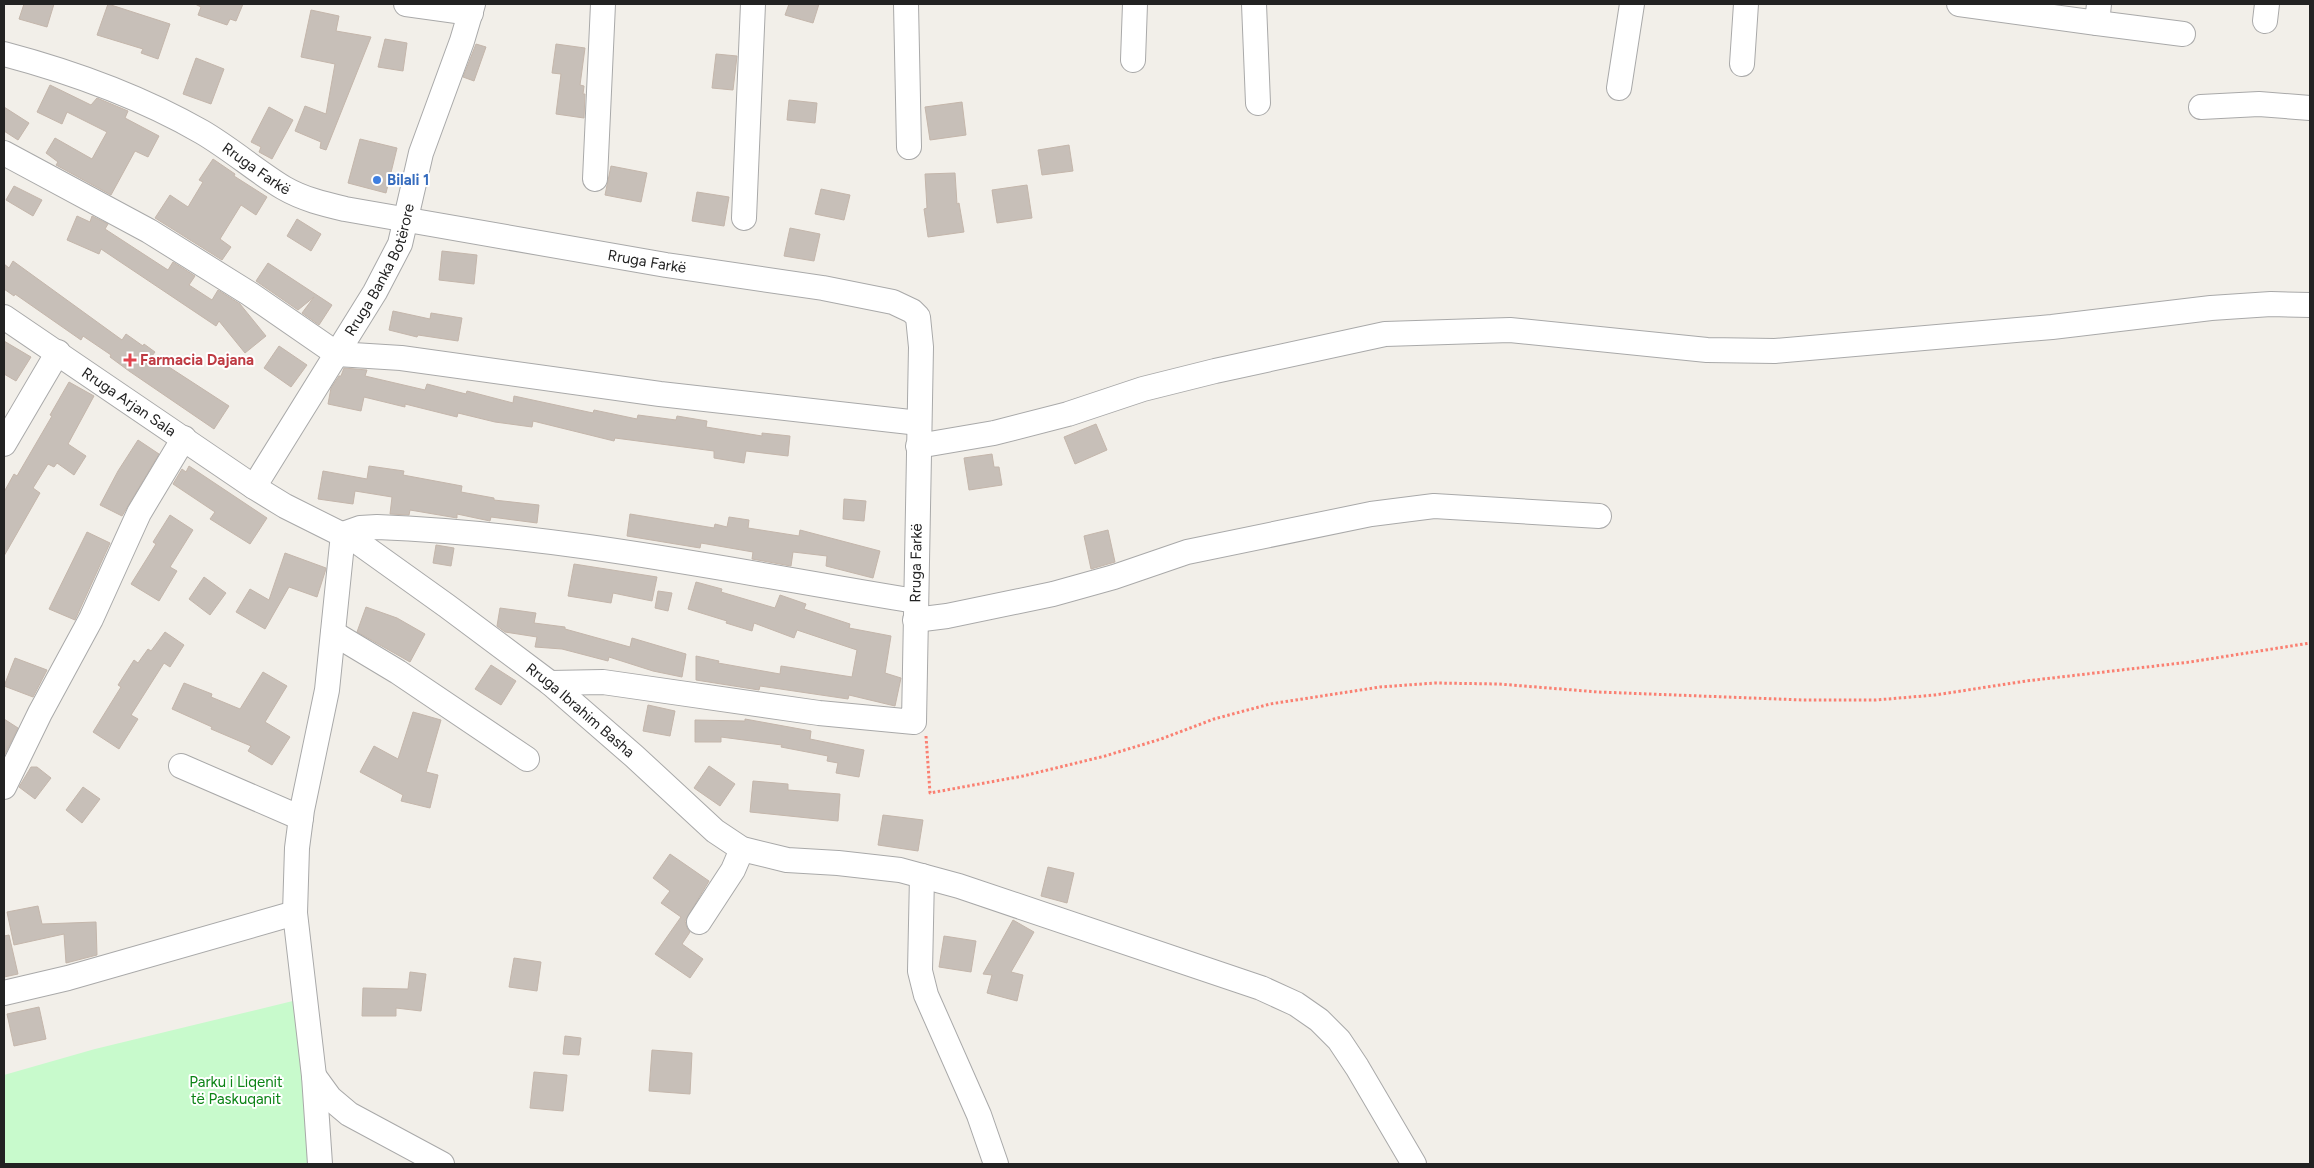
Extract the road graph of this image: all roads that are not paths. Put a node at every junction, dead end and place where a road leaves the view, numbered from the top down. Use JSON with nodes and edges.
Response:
{"nodes":[{"id":1,"x":406,"y":4,"type":"edge"},
{"id":2,"x":603,"y":4,"type":"edge"},
{"id":3,"x":753,"y":4,"type":"edge"},
{"id":4,"x":906,"y":4,"type":"edge"},
{"id":5,"x":1135,"y":4,"type":"edge"},
{"id":6,"x":1254,"y":4,"type":"edge"},
{"id":7,"x":1632,"y":4,"type":"edge"},
{"id":8,"x":1746,"y":4,"type":"edge"},
{"id":9,"x":1959,"y":4,"type":"edge"},
{"id":10,"x":472,"y":9,"type":"edge"},
{"id":11,"x":2098,"y":14,"type":"edge"},
{"id":12,"x":2183,"y":34,"type":"dead end"},
{"id":13,"x":4,"y":54,"type":"edge"},
{"id":14,"x":1134,"y":60,"type":"dead end"},
{"id":15,"x":1742,"y":64,"type":"dead end"},
{"id":16,"x":1619,"y":88,"type":"dead end"},
{"id":17,"x":1258,"y":103,"type":"dead end"},
{"id":18,"x":2201,"y":107,"type":"dead end"},
{"id":19,"x":2310,"y":108,"type":"edge"},
{"id":20,"x":909,"y":147,"type":"dead end"},
{"id":21,"x":4,"y":152,"type":"edge"},
{"id":22,"x":595,"y":179,"type":"dead end"},
{"id":23,"x":744,"y":218,"type":"dead end"},
{"id":24,"x":408,"y":219,"type":"junction"},
{"id":25,"x":2310,"y":305,"type":"edge"},
{"id":26,"x":4,"y":317,"type":"edge"},
{"id":27,"x":58,"y":352,"type":"junction"},
{"id":28,"x":337,"y":354,"type":"junction"},
{"id":29,"x":919,"y":435,"type":"junction"},
{"id":30,"x":184,"y":438,"type":"junction"},
{"id":31,"x":4,"y":444,"type":"edge"},
{"id":32,"x":254,"y":487,"type":"junction"},
{"id":33,"x":1599,"y":516,"type":"dead end"},
{"id":34,"x":343,"y":534,"type":"junction"},
{"id":35,"x":915,"y":610,"type":"junction"},
{"id":36,"x":333,"y":633,"type":"junction"},
{"id":37,"x":550,"y":683,"type":"junction"},
{"id":38,"x":527,"y":758,"type":"dead end"},
{"id":39,"x":181,"y":766,"type":"dead end"},
{"id":40,"x":4,"y":787,"type":"edge"},
{"id":41,"x":301,"y":818,"type":"junction"},
{"id":42,"x":742,"y":849,"type":"junction"},
{"id":43,"x":922,"y":876,"type":"junction"},
{"id":44,"x":295,"y":913,"type":"junction"},
{"id":45,"x":699,"y":922,"type":"dead end"},
{"id":46,"x":4,"y":993,"type":"edge"},
{"id":47,"x":314,"y":1076,"type":"junction"},
{"id":48,"x":320,"y":1164,"type":"edge"},
{"id":49,"x":442,"y":1164,"type":"edge"},
{"id":50,"x":996,"y":1164,"type":"edge"},
{"id":51,"x":1414,"y":1164,"type":"edge"}],
"edges":[{"from":1,"to":10,"type":"street"},
{"from":2,"to":22,"type":"street"},
{"from":3,"to":23,"type":"street"},
{"from":4,"to":20,"type":"street"},
{"from":5,"to":14,"type":"street"},
{"from":6,"to":17,"type":"street"},
{"from":7,"to":16,"type":"street"},
{"from":8,"to":15,"type":"street"},
{"from":9,"to":11,"type":"street"},
{"from":10,"to":24,"type":"street","name":"Rruga Banka Botërore"},
{"from":11,"to":12,"type":"street"},
{"from":13,"to":24,"type":"street","name":"Rruga Farkë"},
{"from":18,"to":19,"type":"street"},
{"from":21,"to":28,"type":"street"},
{"from":24,"to":28,"type":"street","name":"Rruga Banka Botërore"},
{"from":24,"to":29,"type":"street","name":"Rruga Farkë"},
{"from":25,"to":29,"type":"street"},
{"from":26,"to":27,"type":"street","name":"Rruga Arjan Sala"},
{"from":27,"to":30,"type":"street","name":"Rruga Arjan Sala"},
{"from":27,"to":31,"type":"street"},
{"from":28,"to":29,"type":"street"},
{"from":28,"to":32,"type":"street","name":"Rruga Banka Botërore"},
{"from":29,"to":35,"type":"street","name":"Rruga Farkë"},
{"from":30,"to":32,"type":"street","name":"Rruga Arjan Sala"},
{"from":30,"to":40,"type":"street"},
{"from":32,"to":34,"type":"street","name":"Rruga Ibrahim Basha"},
{"from":33,"to":35,"type":"street"},
{"from":34,"to":35,"type":"street"},
{"from":34,"to":36,"type":"street"},
{"from":34,"to":37,"type":"street","name":"Rruga Ibrahim Basha"},
{"from":35,"to":37,"type":"street","name":"Rruga Farkë"},
{"from":36,"to":38,"type":"street"},
{"from":36,"to":41,"type":"street"},
{"from":37,"to":42,"type":"street","name":"Rruga Ibrahim Basha"},
{"from":39,"to":41,"type":"street"},
{"from":41,"to":44,"type":"street"},
{"from":42,"to":43,"type":"street","name":"Rruga Ibrahim Basha"},
{"from":42,"to":45,"type":"street"},
{"from":43,"to":50,"type":"street"},
{"from":43,"to":51,"type":"street","name":"Rruga Ibrahim Basha"},
{"from":44,"to":46,"type":"street"},
{"from":44,"to":47,"type":"street"},
{"from":47,"to":48,"type":"street"},
{"from":47,"to":49,"type":"street"}]}
